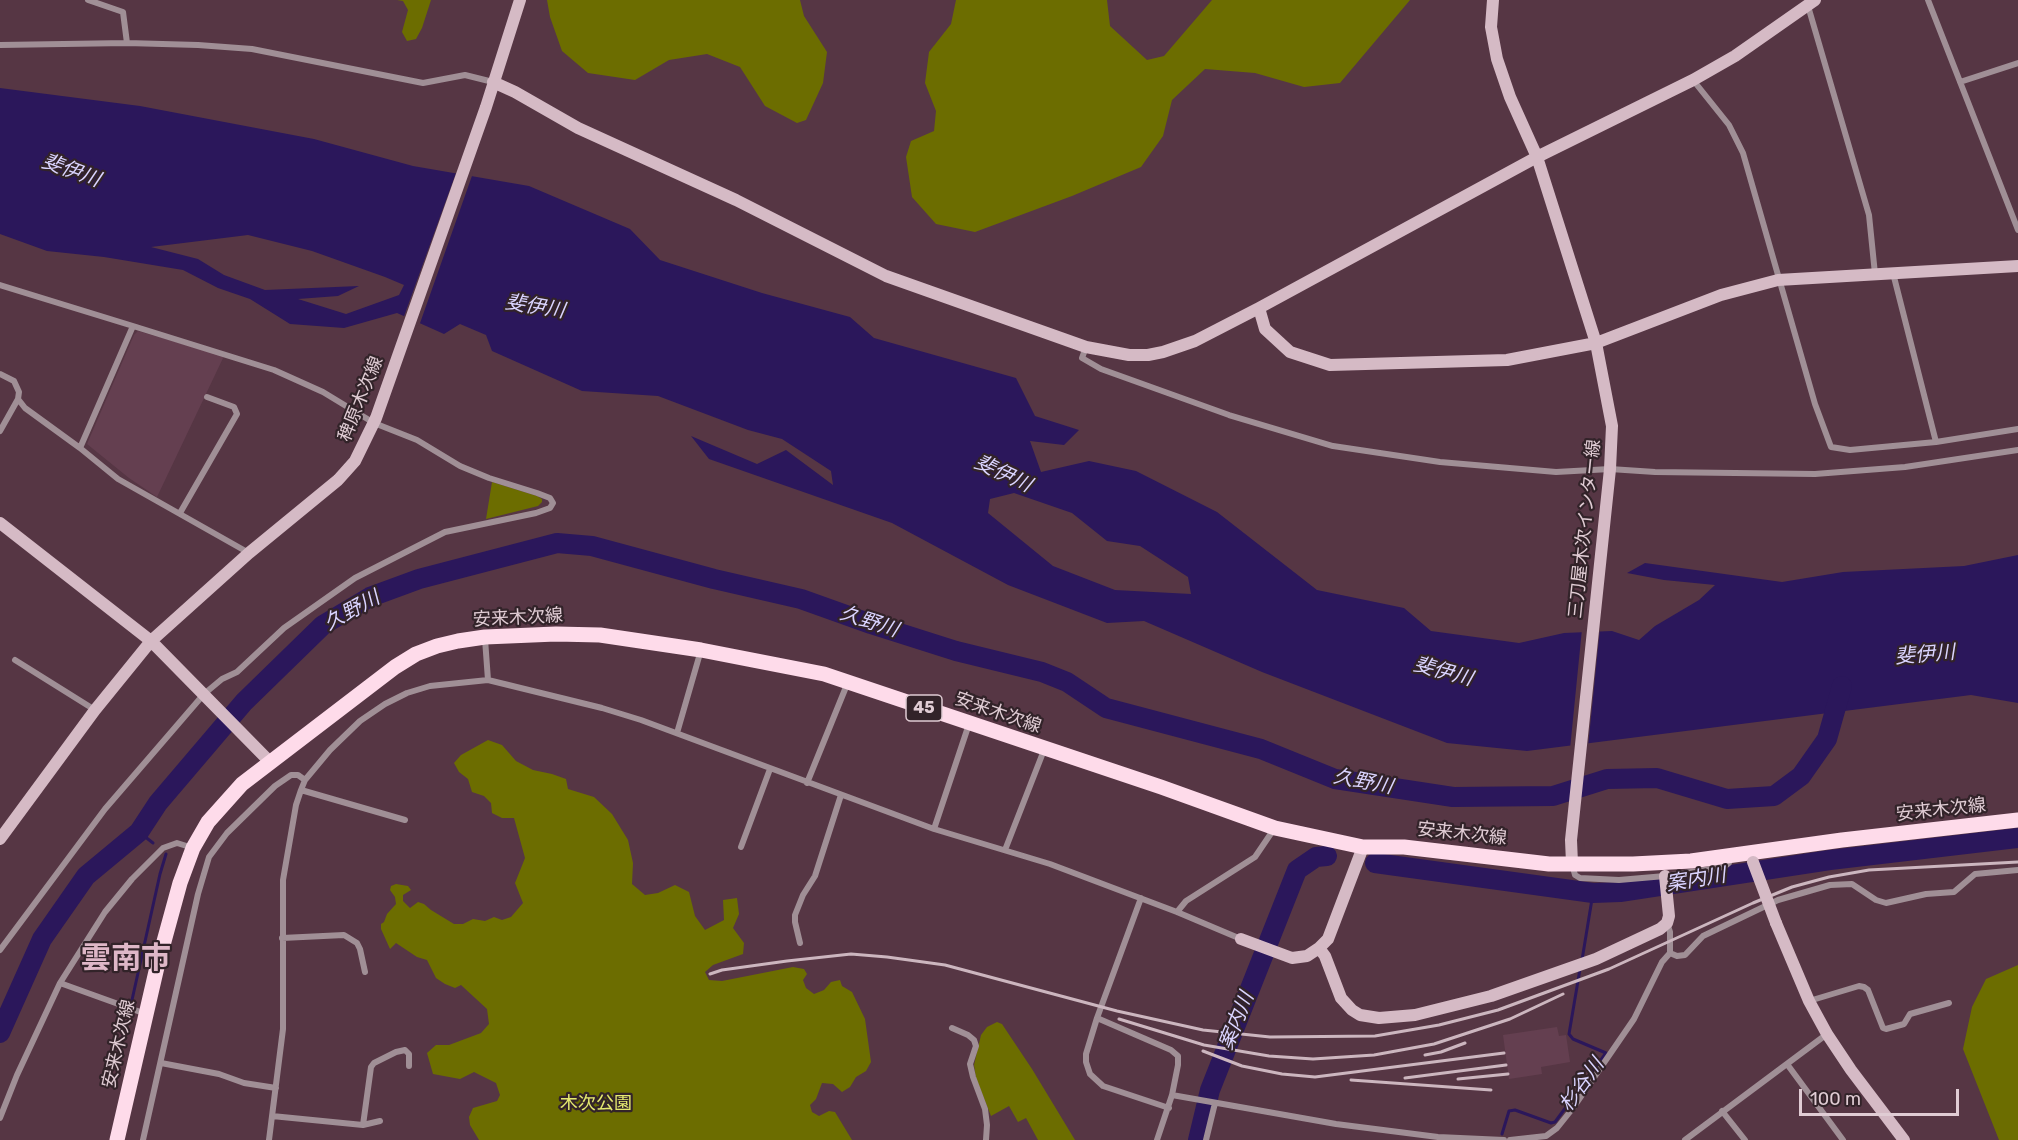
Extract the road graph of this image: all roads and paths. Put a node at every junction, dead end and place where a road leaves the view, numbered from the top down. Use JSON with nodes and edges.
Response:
{"nodes":[{"id":1,"x":88,"y":0,"type":"edge"},
{"id":2,"x":520,"y":0,"type":"edge"},
{"id":3,"x":1492,"y":0,"type":"edge"},
{"id":4,"x":1928,"y":0,"type":"edge"},
{"id":5,"x":1811,"y":3,"type":"edge"},
{"id":6,"x":128,"y":43,"type":"junction"},
{"id":7,"x":0,"y":45,"type":"edge"},
{"id":8,"x":2018,"y":63,"type":"edge"},
{"id":9,"x":1693,"y":80,"type":"junction"},
{"id":10,"x":493,"y":82,"type":"junction"},
{"id":11,"x":1960,"y":82,"type":"junction"},
{"id":12,"x":1537,"y":157,"type":"junction"},
{"id":13,"x":2018,"y":230,"type":"edge"},
{"id":14,"x":2018,"y":266,"type":"edge"},
{"id":15,"x":1893,"y":273,"type":"junction"},
{"id":16,"x":1875,"y":274,"type":"junction"},
{"id":17,"x":1778,"y":280,"type":"junction"},
{"id":18,"x":0,"y":285,"type":"edge"},
{"id":19,"x":1259,"y":308,"type":"junction"},
{"id":20,"x":133,"y":326,"type":"junction"},
{"id":21,"x":1596,"y":343,"type":"junction"},
{"id":22,"x":1086,"y":347,"type":"junction"},
{"id":23,"x":0,"y":374,"type":"edge"},
{"id":24,"x":207,"y":397,"type":"dead end"},
{"id":25,"x":18,"y":399,"type":"junction"},
{"id":26,"x":375,"y":421,"type":"junction"},
{"id":27,"x":2018,"y":429,"type":"edge"},
{"id":28,"x":0,"y":431,"type":"edge"},
{"id":29,"x":1936,"y":442,"type":"junction"},
{"id":30,"x":80,"y":447,"type":"junction"},
{"id":31,"x":2018,"y":450,"type":"edge"},
{"id":32,"x":1610,"y":469,"type":"junction"},
{"id":33,"x":180,"y":513,"type":"junction"},
{"id":34,"x":0,"y":523,"type":"edge"},
{"id":35,"x":249,"y":553,"type":"junction"},
{"id":36,"x":485,"y":637,"type":"junction"},
{"id":37,"x":151,"y":641,"type":"junction"},
{"id":38,"x":701,"y":650,"type":"junction"},
{"id":39,"x":15,"y":660,"type":"dead end"},
{"id":40,"x":488,"y":680,"type":"junction"},
{"id":41,"x":848,"y":682,"type":"junction"},
{"id":42,"x":206,"y":696,"type":"junction"},
{"id":43,"x":95,"y":710,"type":"junction"},
{"id":44,"x":969,"y":724,"type":"junction"},
{"id":45,"x":677,"y":734,"type":"junction"},
{"id":46,"x":1044,"y":749,"type":"junction"},
{"id":47,"x":270,"y":762,"type":"junction"},
{"id":48,"x":770,"y":769,"type":"junction"},
{"id":49,"x":305,"y":780,"type":"junction"},
{"id":50,"x":807,"y":783,"type":"junction"},
{"id":51,"x":301,"y":790,"type":"junction"},
{"id":52,"x":841,"y":795,"type":"junction"},
{"id":53,"x":405,"y":820,"type":"dead end"},
{"id":54,"x":2018,"y":820,"type":"edge"},
{"id":55,"x":4,"y":825,"type":"edge"},
{"id":56,"x":934,"y":828,"type":"junction"},
{"id":57,"x":1275,"y":828,"type":"junction"},
{"id":58,"x":0,"y":839,"type":"edge"},
{"id":59,"x":741,"y":847,"type":"dead end"},
{"id":60,"x":1363,"y":847,"type":"junction"},
{"id":61,"x":193,"y":848,"type":"junction"},
{"id":62,"x":1005,"y":850,"type":"junction"},
{"id":63,"x":1728,"y":856,"type":"junction"},
{"id":64,"x":1752,"y":858,"type":"junction"},
{"id":65,"x":1572,"y":863,"type":"junction"},
{"id":66,"x":2018,"y":870,"type":"edge"},
{"id":67,"x":1666,"y":883,"type":"junction"},
{"id":68,"x":1142,"y":898,"type":"junction"},
{"id":69,"x":1178,"y":912,"type":"junction"},
{"id":70,"x":1667,"y":923,"type":"junction"},
{"id":71,"x":282,"y":938,"type":"junction"},
{"id":72,"x":1240,"y":939,"type":"joint"},
{"id":73,"x":800,"y":943,"type":"dead end"},
{"id":74,"x":1319,"y":948,"type":"junction"},
{"id":75,"x":0,"y":950,"type":"edge"},
{"id":76,"x":1670,"y":953,"type":"junction"},
{"id":77,"x":365,"y":972,"type":"dead end"},
{"id":78,"x":60,"y":983,"type":"junction"},
{"id":79,"x":1809,"y":1001,"type":"junction"},
{"id":80,"x":1948,"y":1003,"type":"dead end"},
{"id":81,"x":146,"y":1014,"type":"junction"},
{"id":82,"x":1096,"y":1018,"type":"junction"},
{"id":83,"x":952,"y":1028,"type":"dead end"},
{"id":84,"x":1827,"y":1034,"type":"junction"},
{"id":85,"x":161,"y":1063,"type":"junction"},
{"id":86,"x":1787,"y":1064,"type":"junction"},
{"id":87,"x":409,"y":1066,"type":"dead end"},
{"id":88,"x":276,"y":1088,"type":"junction"},
{"id":89,"x":1172,"y":1095,"type":"junction"},
{"id":90,"x":1215,"y":1103,"type":"junction"},
{"id":91,"x":1169,"y":1108,"type":"junction"},
{"id":92,"x":1722,"y":1111,"type":"junction"},
{"id":93,"x":272,"y":1116,"type":"junction"},
{"id":94,"x":0,"y":1118,"type":"edge"},
{"id":95,"x":380,"y":1121,"type":"dead end"},
{"id":96,"x":363,"y":1125,"type":"junction"},
{"id":97,"x":117,"y":1140,"type":"edge"},
{"id":98,"x":143,"y":1140,"type":"edge"},
{"id":99,"x":269,"y":1140,"type":"edge"},
{"id":100,"x":986,"y":1140,"type":"edge"},
{"id":101,"x":1157,"y":1140,"type":"edge"},
{"id":102,"x":1206,"y":1140,"type":"edge"},
{"id":103,"x":1504,"y":1140,"type":"edge"},
{"id":104,"x":1510,"y":1140,"type":"edge"},
{"id":105,"x":1686,"y":1140,"type":"edge"},
{"id":106,"x":1745,"y":1140,"type":"edge"},
{"id":107,"x":1843,"y":1140,"type":"edge"},
{"id":108,"x":1904,"y":1140,"type":"edge"}],
"edges":[{"from":1,"to":6,"type":"street"},
{"from":2,"to":10,"type":"street","name":"稗原木次線"},
{"from":3,"to":12,"type":"street","name":"三刀屋木次インター線"},
{"from":4,"to":11,"type":"street"},
{"from":5,"to":9,"type":"street"},
{"from":5,"to":16,"type":"street"},
{"from":6,"to":7,"type":"street"},
{"from":6,"to":10,"type":"street"},
{"from":8,"to":11,"type":"street"},
{"from":9,"to":12,"type":"street"},
{"from":9,"to":17,"type":"street"},
{"from":10,"to":22,"type":"street"},
{"from":10,"to":26,"type":"street","name":"稗原木次線"},
{"from":11,"to":13,"type":"street"},
{"from":12,"to":19,"type":"street"},
{"from":12,"to":21,"type":"street","name":"三刀屋木次インター線"},
{"from":14,"to":15,"type":"street"},
{"from":15,"to":16,"type":"street"},
{"from":15,"to":29,"type":"street"},
{"from":16,"to":17,"type":"street"},
{"from":17,"to":21,"type":"street"},
{"from":17,"to":29,"type":"street"},
{"from":18,"to":20,"type":"street"},
{"from":19,"to":21,"type":"street"},
{"from":19,"to":22,"type":"street"},
{"from":20,"to":26,"type":"street"},
{"from":20,"to":30,"type":"street"},
{"from":21,"to":32,"type":"street","name":"三刀屋木次インター線"},
{"from":22,"to":32,"type":"street"},
{"from":23,"to":25,"type":"street"},
{"from":24,"to":33,"type":"street"},
{"from":25,"to":28,"type":"street"},
{"from":25,"to":30,"type":"street"},
{"from":26,"to":35,"type":"street","name":"稗原木次線"},
{"from":26,"to":42,"type":"street"},
{"from":27,"to":29,"type":"street"},
{"from":30,"to":33,"type":"street"},
{"from":31,"to":32,"type":"street"},
{"from":32,"to":65,"type":"street","name":"三刀屋木次インター線"},
{"from":33,"to":35,"type":"street"},
{"from":34,"to":37,"type":"street"},
{"from":35,"to":37,"type":"street","name":"稗原木次線"},
{"from":36,"to":38,"type":"main road","name":"安来木次線","number":"45"},
{"from":36,"to":40,"type":"street"},
{"from":36,"to":47,"type":"main road","name":"安来木次線","number":"45"},
{"from":37,"to":42,"type":"street"},
{"from":37,"to":43,"type":"street","name":"稗原木次線"},
{"from":38,"to":41,"type":"main road","name":"安来木次線","number":"45"},
{"from":38,"to":45,"type":"street"},
{"from":39,"to":43,"type":"street"},
{"from":40,"to":45,"type":"street"},
{"from":40,"to":49,"type":"street"},
{"from":41,"to":44,"type":"main road","name":"安来木次線","number":"45"},
{"from":41,"to":50,"type":"street"},
{"from":42,"to":47,"type":"street"},
{"from":42,"to":75,"type":"street"},
{"from":43,"to":55,"type":"street","name":"稗原木次線"},
{"from":44,"to":46,"type":"main road","name":"安来木次線","number":"45"},
{"from":44,"to":56,"type":"street"},
{"from":45,"to":48,"type":"street"},
{"from":46,"to":57,"type":"main road","name":"安来木次線","number":"45"},
{"from":46,"to":62,"type":"street"},
{"from":47,"to":61,"type":"main road","name":"安来木次線","number":"45"},
{"from":48,"to":50,"type":"street"},
{"from":48,"to":59,"type":"street"},
{"from":49,"to":51,"type":"street"},
{"from":49,"to":85,"type":"street"},
{"from":50,"to":52,"type":"street"},
{"from":51,"to":53,"type":"street"},
{"from":51,"to":71,"type":"street"},
{"from":52,"to":56,"type":"street"},
{"from":52,"to":73,"type":"street"},
{"from":54,"to":64,"type":"main road","name":"安来木次線","number":"45"},
{"from":55,"to":58,"type":"street","name":"稗原木次線"},
{"from":56,"to":62,"type":"street"},
{"from":57,"to":60,"type":"main road","name":"安来木次線","number":"45"},
{"from":57,"to":69,"type":"street"},
{"from":60,"to":65,"type":"main road","name":"安来木次線","number":"45"},
{"from":60,"to":74,"type":"street"},
{"from":61,"to":78,"type":"street"},
{"from":61,"to":81,"type":"main road","name":"安来木次線","number":"45"},
{"from":62,"to":68,"type":"street"},
{"from":63,"to":64,"type":"main road","name":"安来木次線","number":"45"},
{"from":63,"to":65,"type":"main road","name":"安来木次線","number":"45"},
{"from":63,"to":67,"type":"street"},
{"from":64,"to":79,"type":"street","bridge":true},
{"from":65,"to":67,"type":"street"},
{"from":66,"to":76,"type":"street"},
{"from":67,"to":70,"type":"street"},
{"from":68,"to":69,"type":"street"},
{"from":68,"to":82,"type":"street"},
{"from":69,"to":72,"type":"street"},
{"from":70,"to":74,"type":"street"},
{"from":70,"to":76,"type":"street"},
{"from":71,"to":77,"type":"street"},
{"from":71,"to":88,"type":"street"},
{"from":72,"to":74,"type":"street"},
{"from":76,"to":104,"type":"street"},
{"from":78,"to":81,"type":"street"},
{"from":78,"to":94,"type":"street"},
{"from":79,"to":80,"type":"street"},
{"from":79,"to":84,"type":"street"},
{"from":81,"to":97,"type":"main road","name":"安来木次線","number":"45"},
{"from":82,"to":89,"type":"street"},
{"from":82,"to":91,"type":"street"},
{"from":83,"to":100,"type":"street"},
{"from":84,"to":86,"type":"street"},
{"from":84,"to":108,"type":"street"},
{"from":85,"to":88,"type":"street"},
{"from":85,"to":98,"type":"street"},
{"from":86,"to":92,"type":"street"},
{"from":86,"to":107,"type":"street"},
{"from":87,"to":96,"type":"street"},
{"from":88,"to":93,"type":"street"},
{"from":89,"to":90,"type":"street"},
{"from":89,"to":91,"type":"street"},
{"from":90,"to":102,"type":"street"},
{"from":90,"to":103,"type":"street"},
{"from":91,"to":101,"type":"street"},
{"from":92,"to":105,"type":"street"},
{"from":92,"to":106,"type":"street"},
{"from":93,"to":96,"type":"street"},
{"from":93,"to":99,"type":"street"},
{"from":95,"to":96,"type":"street"}]}
